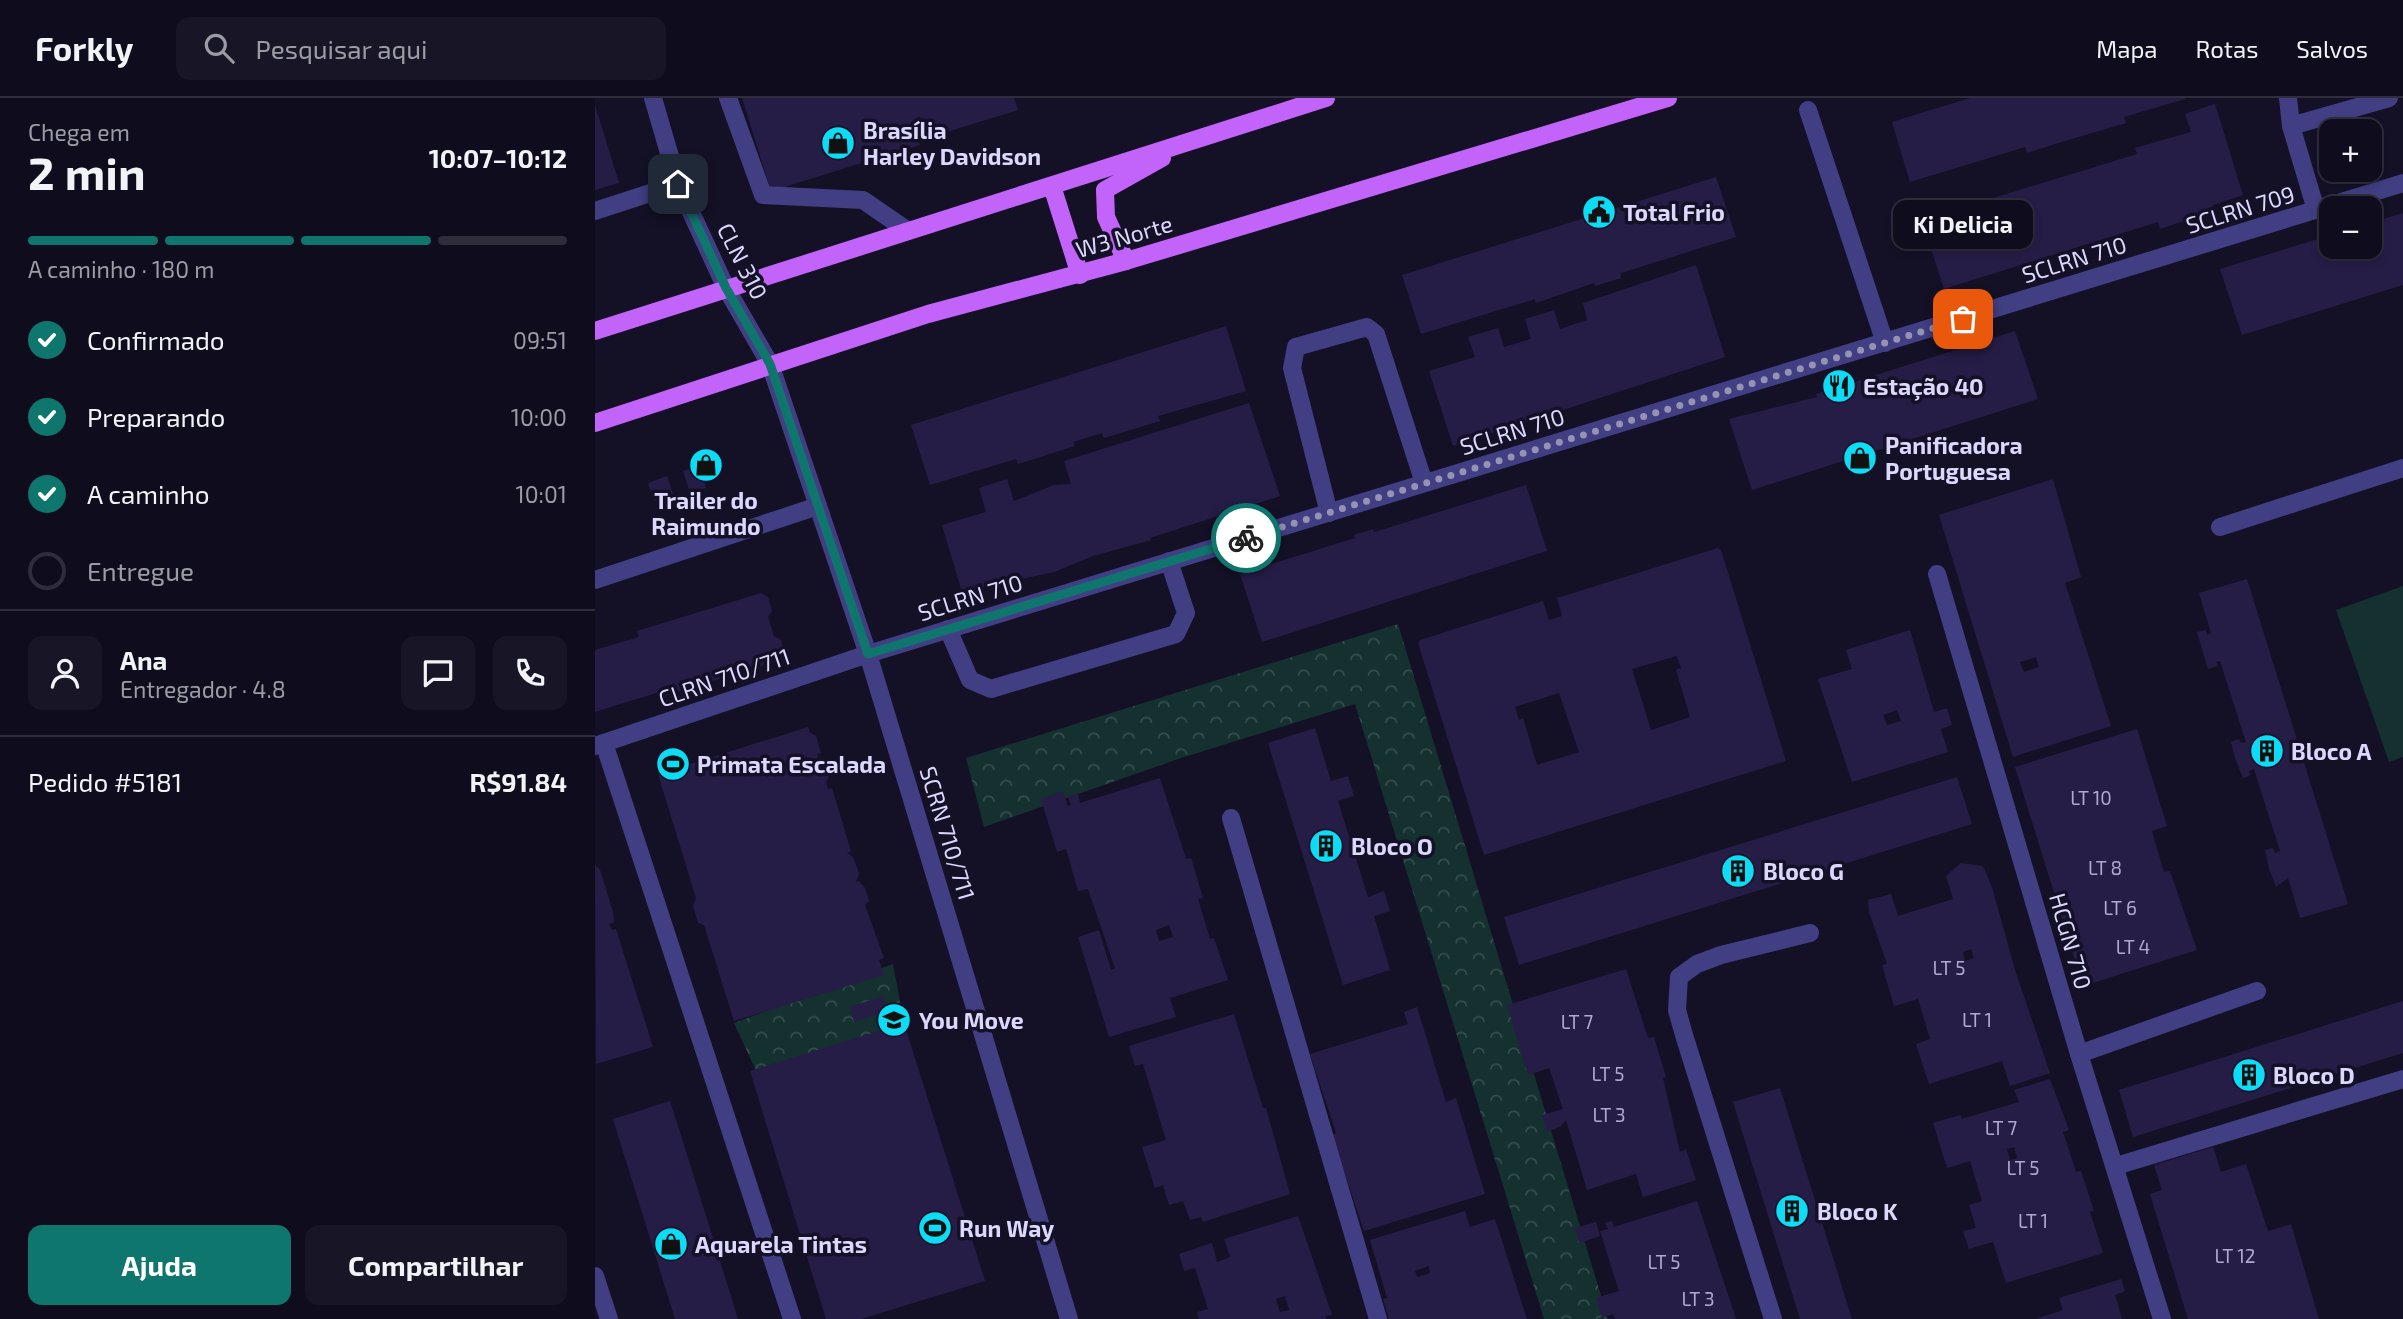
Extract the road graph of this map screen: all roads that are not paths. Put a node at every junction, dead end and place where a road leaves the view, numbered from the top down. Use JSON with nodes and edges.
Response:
{"nodes":[{"id":1,"x":653,"y":98,"type":"edge"},
{"id":2,"x":728,"y":98,"type":"edge"},
{"id":3,"x":1326,"y":98,"type":"edge"},
{"id":4,"x":1668,"y":98,"type":"edge"},
{"id":5,"x":2288,"y":98,"type":"edge"},
{"id":6,"x":2389,"y":98,"type":"edge"},
{"id":7,"x":1808,"y":110,"type":"dead end"},
{"id":8,"x":2291,"y":126,"type":"junction"},
{"id":9,"x":1198,"y":138,"type":"junction"},
{"id":10,"x":2403,"y":183,"type":"edge"},
{"id":11,"x":678,"y":184,"type":"junction"},
{"id":12,"x":1052,"y":186,"type":"junction"},
{"id":13,"x":2316,"y":210,"type":"junction"},
{"id":14,"x":595,"y":211,"type":"edge"},
{"id":15,"x":908,"y":231,"type":"junction"},
{"id":16,"x":2171,"y":256,"type":"joint"},
{"id":17,"x":1126,"y":261,"type":"junction"},
{"id":18,"x":1080,"y":275,"type":"junction"},
{"id":19,"x":726,"y":288,"type":"junction"},
{"id":20,"x":595,"y":331,"type":"edge"},
{"id":21,"x":1885,"y":343,"type":"junction"},
{"id":22,"x":770,"y":364,"type":"junction"},
{"id":23,"x":595,"y":423,"type":"edge"},
{"id":24,"x":2403,"y":468,"type":"edge"},
{"id":25,"x":1424,"y":483,"type":"junction"},
{"id":26,"x":818,"y":506,"type":"junction"},
{"id":27,"x":1329,"y":513,"type":"junction"},
{"id":28,"x":2220,"y":527,"type":"dead end"},
{"id":29,"x":1169,"y":561,"type":"junction"},
{"id":30,"x":1937,"y":574,"type":"dead end"},
{"id":31,"x":595,"y":580,"type":"edge"},
{"id":32,"x":948,"y":629,"type":"junction"},
{"id":33,"x":868,"y":654,"type":"junction"},
{"id":34,"x":599,"y":744,"type":"edge"},
{"id":35,"x":1231,"y":818,"type":"dead end"},
{"id":36,"x":1810,"y":933,"type":"dead end"},
{"id":37,"x":2257,"y":991,"type":"dead end"},
{"id":38,"x":2078,"y":1054,"type":"junction"},
{"id":39,"x":2403,"y":1079,"type":"edge"},
{"id":40,"x":2116,"y":1166,"type":"junction"},
{"id":41,"x":595,"y":1276,"type":"edge"},
{"id":42,"x":608,"y":1319,"type":"edge"},
{"id":43,"x":792,"y":1319,"type":"edge"},
{"id":44,"x":1069,"y":1319,"type":"edge"},
{"id":45,"x":1378,"y":1319,"type":"edge"},
{"id":46,"x":1773,"y":1319,"type":"edge"},
{"id":47,"x":2162,"y":1319,"type":"edge"}],
"edges":[{"from":1,"to":11,"type":"street","name":"CLN 310"},
{"from":2,"to":15,"type":"street"},
{"from":3,"to":9,"type":"main road"},
{"from":4,"to":17,"type":"main road","name":"W3 Norte"},
{"from":5,"to":8,"type":"street"},
{"from":6,"to":8,"type":"street"},
{"from":7,"to":21,"type":"street"},
{"from":8,"to":13,"type":"street"},
{"from":9,"to":12,"type":"main road"},
{"from":9,"to":17,"type":"main road"},
{"from":10,"to":13,"type":"street","name":"SCLRN 709"},
{"from":11,"to":14,"type":"street"},
{"from":11,"to":19,"type":"street","name":"CLN 310"},
{"from":12,"to":15,"type":"main road"},
{"from":12,"to":18,"type":"main road"},
{"from":13,"to":16,"type":"street","name":"SCLRN 709"},
{"from":15,"to":19,"type":"main road"},
{"from":16,"to":21,"type":"street","name":"SCLRN 710"},
{"from":17,"to":18,"type":"main road","name":"W3 Norte"},
{"from":18,"to":22,"type":"main road","name":"W3 Norte"},
{"from":19,"to":20,"type":"main road"},
{"from":19,"to":22,"type":"street","name":"CLN 310"},
{"from":21,"to":25,"type":"street","name":"SCLRN 710"},
{"from":22,"to":23,"type":"main road","name":"W3 Norte"},
{"from":22,"to":26,"type":"street","name":"SCRN 710/711"},
{"from":24,"to":28,"type":"street"},
{"from":25,"to":27,"type":"street","name":"SCLRN 710"},
{"from":25,"to":27,"type":"street"},
{"from":26,"to":31,"type":"street"},
{"from":26,"to":33,"type":"street","name":"SCRN 710/711"},
{"from":27,"to":29,"type":"street","name":"SCLRN 710"},
{"from":29,"to":32,"type":"street","name":"SCLRN 710"},
{"from":29,"to":32,"type":"street"},
{"from":30,"to":38,"type":"street","name":"HCGN 710"},
{"from":32,"to":33,"type":"street","name":"SCLRN 710"},
{"from":33,"to":34,"type":"street","name":"CLRN 710/711"},
{"from":33,"to":44,"type":"street","name":"SCRN 710/711"},
{"from":34,"to":43,"type":"street"},
{"from":35,"to":45,"type":"street"},
{"from":36,"to":46,"type":"street"},
{"from":37,"to":38,"type":"street"},
{"from":38,"to":40,"type":"street","name":"HCGN 710"},
{"from":39,"to":40,"type":"street"},
{"from":40,"to":47,"type":"street","name":"HCGN 710"},
{"from":41,"to":42,"type":"street"}]}
